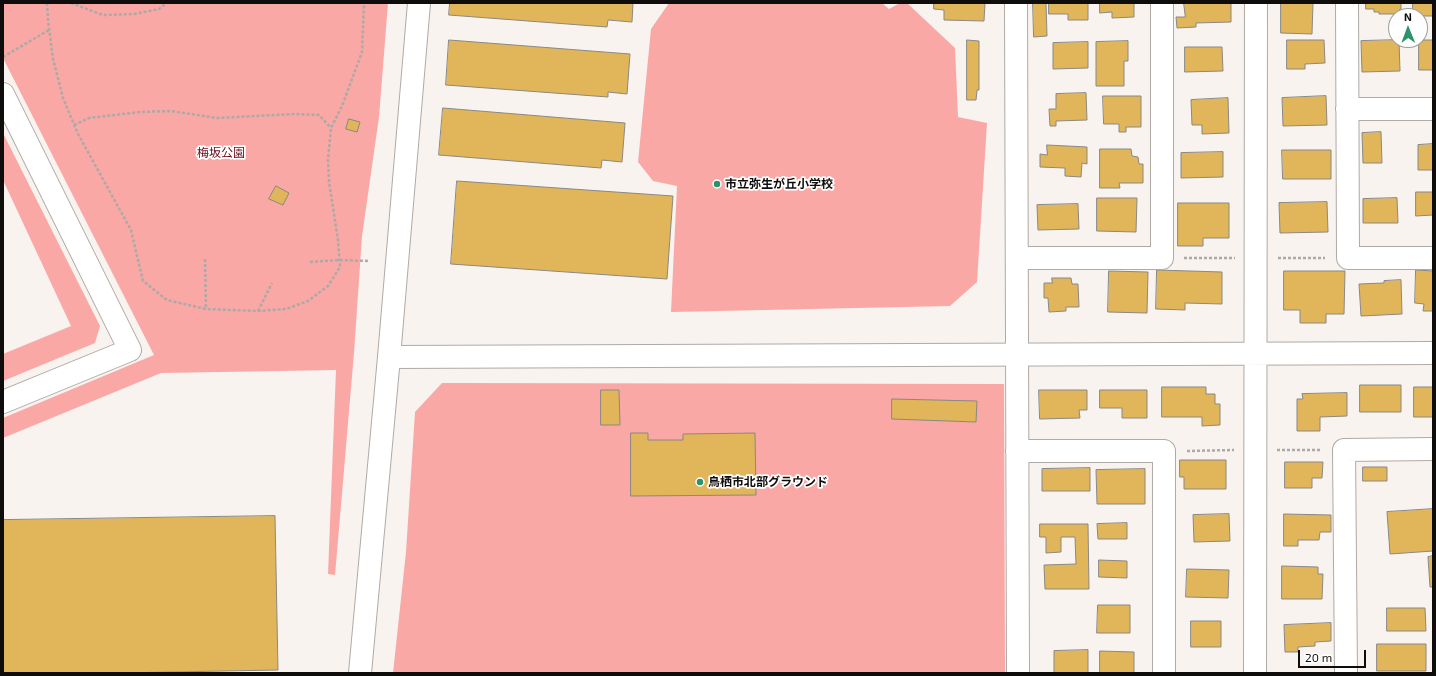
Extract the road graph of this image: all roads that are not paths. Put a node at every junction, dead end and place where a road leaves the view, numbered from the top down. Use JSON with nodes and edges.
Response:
{"nodes":[{"id":1,"x":419,"y":3,"type":"edge"},
{"id":2,"x":1016,"y":3,"type":"edge"},
{"id":3,"x":1162,"y":3,"type":"edge"},
{"id":4,"x":1256,"y":3,"type":"edge"},
{"id":5,"x":1347,"y":3,"type":"edge"},
{"id":6,"x":3,"y":94,"type":"edge"},
{"id":7,"x":1347,"y":109,"type":"junction"},
{"id":8,"x":1433,"y":109,"type":"edge"},
{"id":9,"x":1017,"y":258,"type":"junction"},
{"id":10,"x":1433,"y":258,"type":"edge"},
{"id":11,"x":1256,"y":353,"type":"junction"},
{"id":12,"x":1433,"y":353,"type":"edge"},
{"id":13,"x":1017,"y":355,"type":"junction"},
{"id":14,"x":390,"y":357,"type":"junction"},
{"id":15,"x":3,"y":402,"type":"edge"},
{"id":16,"x":1433,"y":449,"type":"edge"},
{"id":17,"x":1017,"y":451,"type":"junction"},
{"id":18,"x":360,"y":673,"type":"edge"},
{"id":19,"x":1018,"y":673,"type":"edge"},
{"id":20,"x":1164,"y":673,"type":"edge"},
{"id":21,"x":1255,"y":673,"type":"edge"},
{"id":22,"x":1346,"y":673,"type":"edge"}],
"edges":[{"from":1,"to":14,"type":"street"},
{"from":2,"to":9,"type":"street"},
{"from":3,"to":9,"type":"street"},
{"from":4,"to":11,"type":"street"},
{"from":5,"to":7,"type":"street"},
{"from":6,"to":15,"type":"street"},
{"from":7,"to":8,"type":"street"},
{"from":7,"to":10,"type":"street"},
{"from":9,"to":13,"type":"street"},
{"from":11,"to":12,"type":"street"},
{"from":11,"to":13,"type":"street"},
{"from":11,"to":21,"type":"street"},
{"from":13,"to":14,"type":"street"},
{"from":13,"to":17,"type":"street"},
{"from":14,"to":18,"type":"street"},
{"from":16,"to":22,"type":"street"},
{"from":17,"to":19,"type":"street"},
{"from":17,"to":20,"type":"street"}]}
